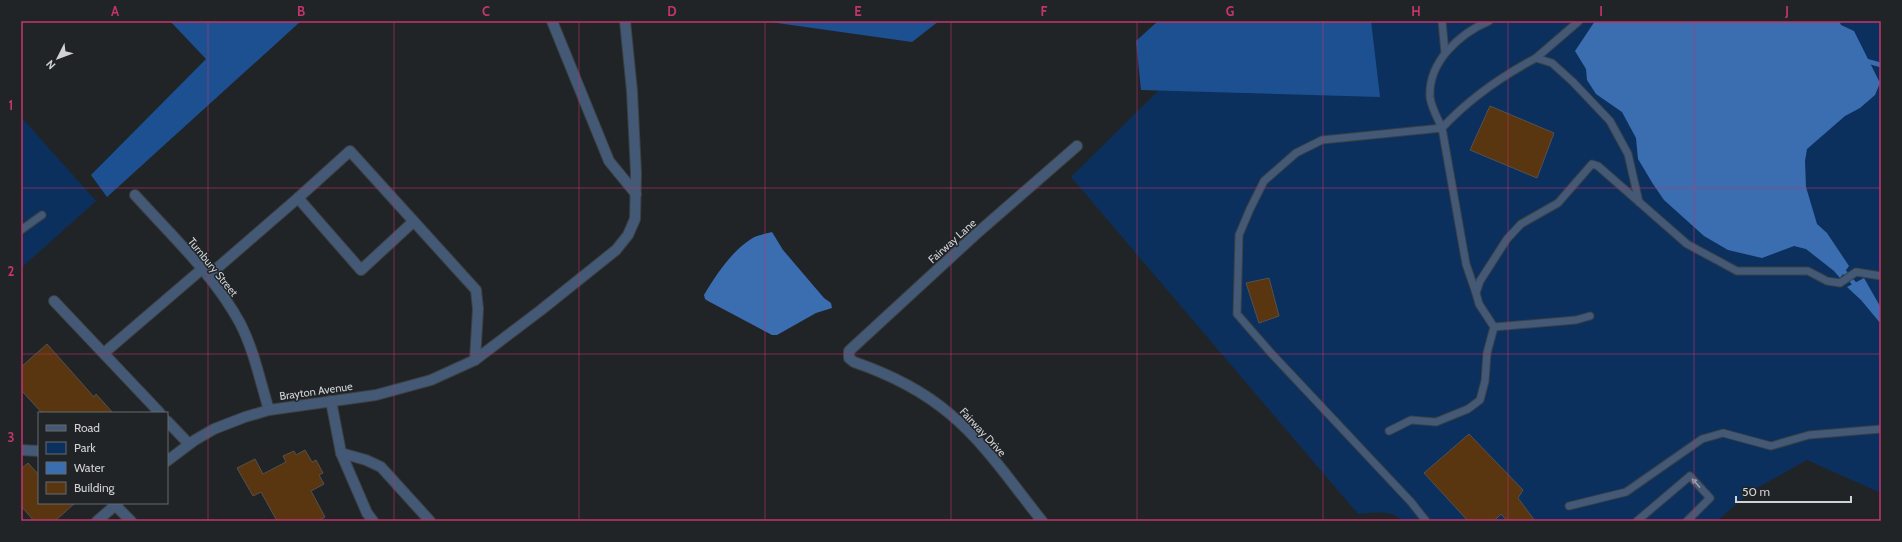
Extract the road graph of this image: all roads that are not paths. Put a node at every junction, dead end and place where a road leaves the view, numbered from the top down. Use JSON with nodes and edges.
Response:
{"nodes":[{"id":1,"x":552,"y":21,"type":"edge"},
{"id":2,"x":625,"y":21,"type":"edge"},
{"id":3,"x":1442,"y":21,"type":"edge"},
{"id":4,"x":1489,"y":21,"type":"edge"},
{"id":5,"x":1579,"y":21,"type":"edge"},
{"id":6,"x":1445,"y":53,"type":"junction"},
{"id":7,"x":1536,"y":58,"type":"junction"},
{"id":8,"x":1442,"y":128,"type":"junction"},
{"id":9,"x":1077,"y":146,"type":"dead end"},
{"id":10,"x":636,"y":194,"type":"junction"},
{"id":11,"x":135,"y":195,"type":"dead end"},
{"id":12,"x":298,"y":198,"type":"junction"},
{"id":13,"x":1639,"y":202,"type":"junction"},
{"id":14,"x":42,"y":215,"type":"dead end"},
{"id":15,"x":413,"y":222,"type":"junction"},
{"id":16,"x":21,"y":230,"type":"edge"},
{"id":17,"x":205,"y":272,"type":"junction"},
{"id":18,"x":1881,"y":276,"type":"edge"},
{"id":19,"x":1476,"y":293,"type":"junction"},
{"id":20,"x":54,"y":301,"type":"dead end"},
{"id":21,"x":1590,"y":316,"type":"dead end"},
{"id":22,"x":1494,"y":326,"type":"junction"},
{"id":23,"x":104,"y":353,"type":"junction"},
{"id":24,"x":848,"y":356,"type":"joint"},
{"id":25,"x":475,"y":360,"type":"junction"},
{"id":26,"x":331,"y":401,"type":"junction"},
{"id":27,"x":269,"y":410,"type":"junction"},
{"id":28,"x":159,"y":412,"type":"edge"},
{"id":29,"x":168,"y":422,"type":"edge"},
{"id":30,"x":1881,"y":429,"type":"edge"},
{"id":31,"x":1389,"y":431,"type":"dead end"},
{"id":32,"x":189,"y":444,"type":"junction"},
{"id":33,"x":21,"y":450,"type":"edge"},
{"id":34,"x":38,"y":451,"type":"edge"},
{"id":35,"x":341,"y":453,"type":"junction"},
{"id":36,"x":168,"y":460,"type":"edge"},
{"id":37,"x":115,"y":504,"type":"edge"},
{"id":38,"x":1569,"y":506,"type":"dead end"},
{"id":39,"x":97,"y":521,"type":"edge"},
{"id":40,"x":131,"y":521,"type":"edge"},
{"id":41,"x":373,"y":521,"type":"edge"},
{"id":42,"x":430,"y":521,"type":"edge"},
{"id":43,"x":1042,"y":521,"type":"edge"},
{"id":44,"x":1426,"y":521,"type":"edge"},
{"id":45,"x":1637,"y":521,"type":"edge"},
{"id":46,"x":1687,"y":521,"type":"edge"}],
"edges":[{"from":1,"to":10,"type":"street"},
{"from":2,"to":10,"type":"street","name":"Brayton Avenue"},
{"from":3,"to":6,"type":"lane"},
{"from":4,"to":6,"type":"lane"},
{"from":5,"to":7,"type":"lane"},
{"from":6,"to":8,"type":"lane"},
{"from":7,"to":8,"type":"lane"},
{"from":7,"to":13,"type":"lane"},
{"from":8,"to":19,"type":"lane"},
{"from":8,"to":44,"type":"lane"},
{"from":9,"to":24,"type":"street","name":"Fairway Lane"},
{"from":10,"to":25,"type":"street","name":"Brayton Avenue"},
{"from":11,"to":17,"type":"street","name":"Turnbury Street"},
{"from":12,"to":15,"type":"street"},
{"from":12,"to":15,"type":"street"},
{"from":12,"to":17,"type":"street"},
{"from":13,"to":18,"type":"lane"},
{"from":13,"to":19,"type":"lane"},
{"from":14,"to":16,"type":"lane"},
{"from":15,"to":25,"type":"street"},
{"from":17,"to":23,"type":"street"},
{"from":17,"to":27,"type":"street","name":"Turnbury Street"},
{"from":19,"to":22,"type":"lane"},
{"from":20,"to":23,"type":"street"},
{"from":21,"to":22,"type":"lane"},
{"from":22,"to":31,"type":"lane"},
{"from":23,"to":28,"type":"street"},
{"from":24,"to":43,"type":"street","name":"Fairway Drive"},
{"from":25,"to":26,"type":"street","name":"Brayton Avenue"},
{"from":26,"to":27,"type":"street","name":"Brayton Avenue"},
{"from":26,"to":35,"type":"street"},
{"from":27,"to":32,"type":"street","name":"Brayton Avenue"},
{"from":29,"to":32,"type":"street"},
{"from":30,"to":38,"type":"lane"},
{"from":32,"to":36,"type":"street","name":"Brayton Avenue"},
{"from":33,"to":34,"type":"street"},
{"from":35,"to":41,"type":"street"},
{"from":35,"to":42,"type":"street"},
{"from":37,"to":39,"type":"street"},
{"from":37,"to":40,"type":"street"},
{"from":46,"to":45,"type":"lane","one_way":true}]}
